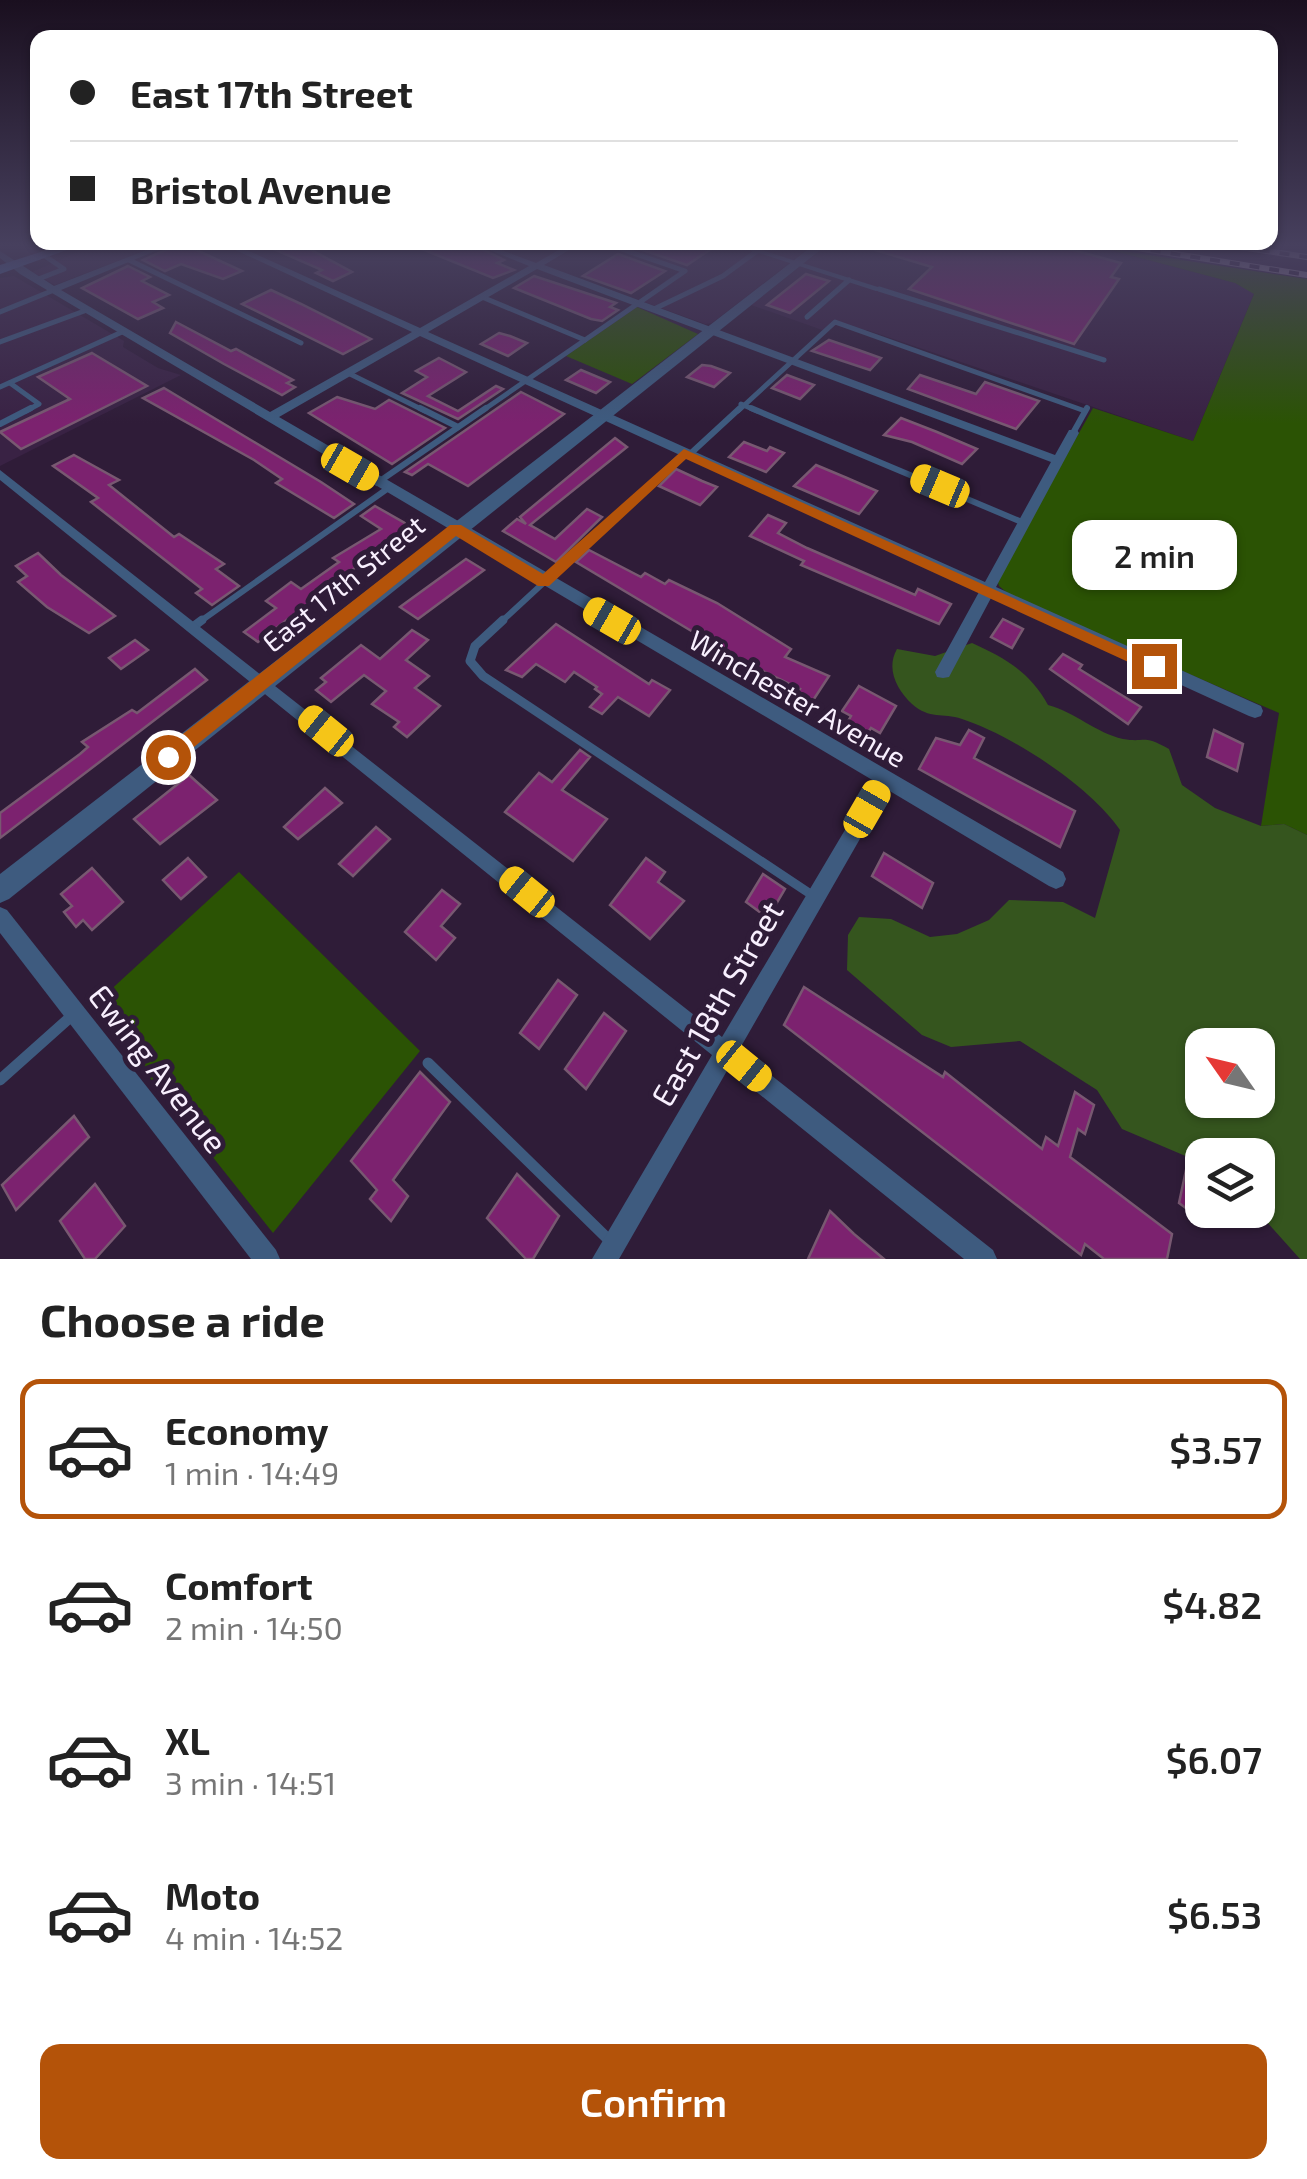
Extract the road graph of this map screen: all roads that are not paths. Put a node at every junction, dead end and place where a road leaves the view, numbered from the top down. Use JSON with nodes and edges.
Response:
{"nodes":[{"id":1,"x":80,"y":306,"type":"edge"},
{"id":2,"x":224,"y":306,"type":"edge"},
{"id":3,"x":361,"y":306,"type":"edge"},
{"id":4,"x":467,"y":306,"type":"edge"},
{"id":5,"x":503,"y":306,"type":"edge"},
{"id":6,"x":635,"y":306,"type":"edge"},
{"id":7,"x":646,"y":306,"type":"edge"},
{"id":8,"x":661,"y":306,"type":"edge"},
{"id":9,"x":742,"y":306,"type":"edge"},
{"id":10,"x":820,"y":306,"type":"edge"},
{"id":11,"x":931,"y":306,"type":"edge"},
{"id":12,"x":654,"y":309,"type":"junction"},
{"id":13,"x":87,"y":310,"type":"junction"},
{"id":14,"x":807,"y":318,"type":"dead end"},
{"id":15,"x":711,"y":330,"type":"junction"},
{"id":16,"x":122,"y":332,"type":"junction"},
{"id":17,"x":420,"y":333,"type":"junction"},
{"id":18,"x":585,"y":340,"type":"junction"},
{"id":19,"x":0,"y":342,"type":"edge"},
{"id":20,"x":301,"y":343,"type":"dead end"},
{"id":21,"x":790,"y":359,"type":"junction"},
{"id":22,"x":1104,"y":360,"type":"dead end"},
{"id":23,"x":348,"y":373,"type":"junction"},
{"id":24,"x":526,"y":381,"type":"junction"},
{"id":25,"x":10,"y":383,"type":"junction"},
{"id":26,"x":0,"y":387,"type":"edge"},
{"id":27,"x":742,"y":404,"type":"junction"},
{"id":28,"x":603,"y":416,"type":"junction"},
{"id":29,"x":268,"y":418,"type":"junction"},
{"id":30,"x":0,"y":424,"type":"edge"},
{"id":31,"x":458,"y":428,"type":"junction"},
{"id":32,"x":1073,"y":433,"type":"joint"},
{"id":33,"x":686,"y":454,"type":"junction"},
{"id":34,"x":1058,"y":460,"type":"junction"},
{"id":35,"x":0,"y":474,"type":"edge"},
{"id":36,"x":382,"y":486,"type":"junction"},
{"id":37,"x":1024,"y":523,"type":"junction"},
{"id":38,"x":456,"y":528,"type":"junction"},
{"id":39,"x":544,"y":582,"type":"junction"},
{"id":40,"x":986,"y":590,"type":"junction"},
{"id":41,"x":194,"y":626,"type":"junction"},
{"id":42,"x":943,"y":672,"type":"dead end"},
{"id":43,"x":264,"y":681,"type":"junction"},
{"id":44,"x":1255,"y":711,"type":"dead end"},
{"id":45,"x":884,"y":780,"type":"junction"},
{"id":46,"x":1056,"y":879,"type":"dead end"},
{"id":47,"x":0,"y":890,"type":"edge"},
{"id":48,"x":815,"y":897,"type":"junction"},
{"id":49,"x":0,"y":918,"type":"edge"},
{"id":50,"x":74,"y":1013,"type":"junction"},
{"id":51,"x":726,"y":1051,"type":"junction"},
{"id":52,"x":428,"y":1063,"type":"dead end"},
{"id":53,"x":0,"y":1080,"type":"edge"},
{"id":54,"x":609,"y":1252,"type":"edge"},
{"id":55,"x":267,"y":1259,"type":"edge"},
{"id":56,"x":984,"y":1259,"type":"edge"}],
"edges":[{"from":1,"to":13,"type":"street","name":"Winchester Avenue"},
{"from":2,"to":20,"type":"lane"},
{"from":3,"to":17,"type":"street"},
{"from":4,"to":17,"type":"street"},
{"from":5,"to":18,"type":"lane"},
{"from":6,"to":18,"type":"lane"},
{"from":7,"to":12,"type":"street"},
{"from":8,"to":12,"type":"lane"},
{"from":9,"to":15,"type":"street","name":"East 17th Street"},
{"from":10,"to":14,"type":"lane"},
{"from":11,"to":22,"type":"lane"},
{"from":12,"to":15,"type":"street"},
{"from":13,"to":16,"type":"street","name":"Winchester Avenue"},
{"from":13,"to":19,"type":"lane"},
{"from":15,"to":21,"type":"street"},
{"from":15,"to":28,"type":"street","name":"East 17th Street"},
{"from":16,"to":25,"type":"lane"},
{"from":16,"to":29,"type":"street","name":"Winchester Avenue"},
{"from":17,"to":23,"type":"street"},
{"from":17,"to":24,"type":"street"},
{"from":18,"to":24,"type":"lane"},
{"from":21,"to":27,"type":"lane"},
{"from":21,"to":32,"type":"lane"},
{"from":21,"to":34,"type":"street"},
{"from":23,"to":29,"type":"street"},
{"from":23,"to":31,"type":"lane"},
{"from":24,"to":28,"type":"street"},
{"from":24,"to":31,"type":"lane"},
{"from":25,"to":26,"type":"lane"},
{"from":25,"to":30,"type":"lane"},
{"from":27,"to":33,"type":"lane"},
{"from":27,"to":37,"type":"lane"},
{"from":28,"to":33,"type":"street"},
{"from":28,"to":38,"type":"street","name":"East 17th Street"},
{"from":29,"to":36,"type":"street","name":"Winchester Avenue"},
{"from":31,"to":36,"type":"lane"},
{"from":32,"to":34,"type":"street"},
{"from":33,"to":39,"type":"lane"},
{"from":33,"to":40,"type":"street"},
{"from":34,"to":37,"type":"street"},
{"from":35,"to":41,"type":"street"},
{"from":36,"to":38,"type":"street","name":"Winchester Avenue"},
{"from":36,"to":41,"type":"lane"},
{"from":37,"to":40,"type":"street"},
{"from":38,"to":39,"type":"street","name":"Winchester Avenue"},
{"from":38,"to":43,"type":"street","name":"East 17th Street"},
{"from":39,"to":45,"type":"street","name":"Winchester Avenue"},
{"from":39,"to":48,"type":"lane"},
{"from":40,"to":42,"type":"street"},
{"from":40,"to":44,"type":"street"},
{"from":41,"to":43,"type":"street"},
{"from":43,"to":47,"type":"street","name":"East 17th Street"},
{"from":43,"to":51,"type":"street"},
{"from":45,"to":46,"type":"street","name":"Winchester Avenue"},
{"from":45,"to":48,"type":"street","name":"East 18th Street"},
{"from":48,"to":51,"type":"street","name":"East 18th Street"},
{"from":49,"to":50,"type":"street","name":"Ewing Avenue"},
{"from":50,"to":53,"type":"lane"},
{"from":50,"to":55,"type":"street","name":"Ewing Avenue"},
{"from":51,"to":54,"type":"street","name":"East 18th Street"},
{"from":51,"to":56,"type":"street"},
{"from":52,"to":54,"type":"lane"}]}
